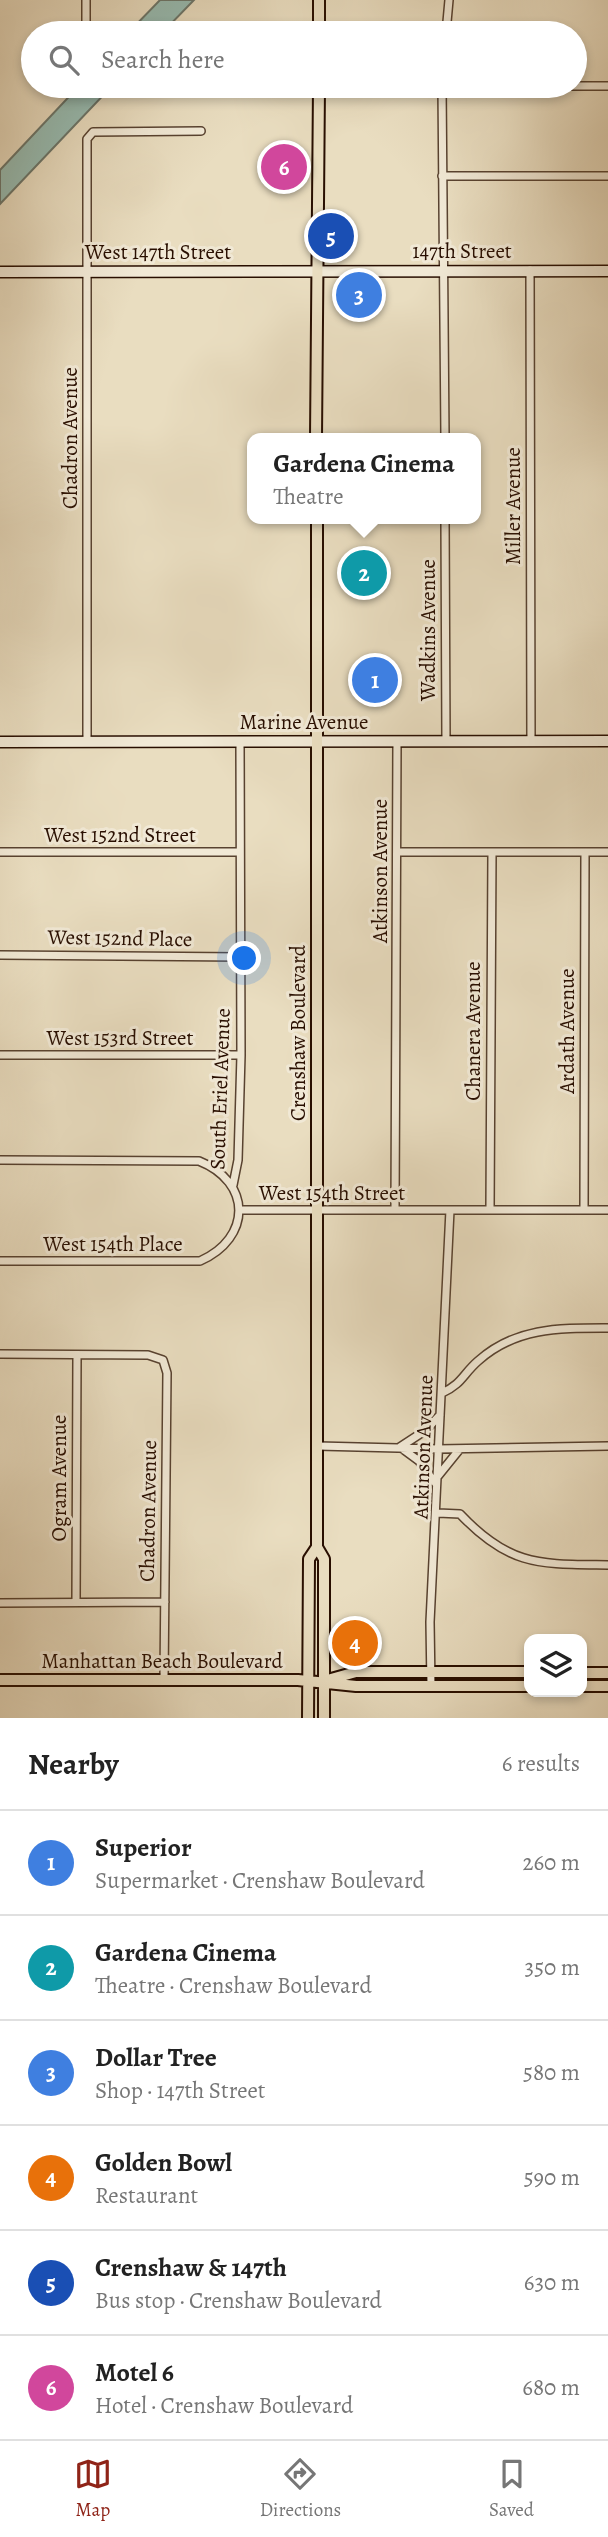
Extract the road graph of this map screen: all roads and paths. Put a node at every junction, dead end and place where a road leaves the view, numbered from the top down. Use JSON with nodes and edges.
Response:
{"nodes":[{"id":1,"x":86,"y":0,"type":"edge"},
{"id":2,"x":319,"y":0,"type":"edge"},
{"id":3,"x":449,"y":0,"type":"edge"},
{"id":4,"x":86,"y":21,"type":"edge"},
{"id":5,"x":319,"y":21,"type":"edge"},
{"id":6,"x":447,"y":21,"type":"edge"},
{"id":7,"x":587,"y":86,"type":"edge"},
{"id":8,"x":608,"y":86,"type":"edge"},
{"id":9,"x":319,"y":98,"type":"edge"},
{"id":10,"x":442,"y":98,"type":"edge"},
{"id":11,"x":201,"y":131,"type":"dead end"},
{"id":12,"x":442,"y":176,"type":"junction"},
{"id":13,"x":608,"y":176,"type":"edge"},
{"id":14,"x":444,"y":270,"type":"junction"},
{"id":15,"x":530,"y":270,"type":"junction"},
{"id":16,"x":317,"y":271,"type":"junction"},
{"id":17,"x":608,"y":271,"type":"edge"},
{"id":18,"x":0,"y":272,"type":"edge"},
{"id":19,"x":86,"y":272,"type":"junction"},
{"id":20,"x":316,"y":433,"type":"edge"},
{"id":21,"x":445,"y":433,"type":"edge"},
{"id":22,"x":317,"y":524,"type":"edge"},
{"id":23,"x":445,"y":524,"type":"edge"},
{"id":24,"x":318,"y":741,"type":"junction"},
{"id":25,"x":608,"y":741,"type":"edge"},
{"id":26,"x":0,"y":742,"type":"edge"},
{"id":27,"x":87,"y":742,"type":"junction"},
{"id":28,"x":240,"y":742,"type":"junction"},
{"id":29,"x":397,"y":742,"type":"junction"},
{"id":30,"x":446,"y":742,"type":"junction"},
{"id":31,"x":531,"y":742,"type":"junction"},
{"id":32,"x":0,"y":852,"type":"edge"},
{"id":33,"x":240,"y":852,"type":"junction"},
{"id":34,"x":397,"y":852,"type":"junction"},
{"id":35,"x":492,"y":852,"type":"junction"},
{"id":36,"x":585,"y":852,"type":"junction"},
{"id":37,"x":608,"y":852,"type":"edge"},
{"id":38,"x":0,"y":955,"type":"edge"},
{"id":39,"x":241,"y":957,"type":"junction"},
{"id":40,"x":0,"y":1055,"type":"edge"},
{"id":41,"x":241,"y":1055,"type":"junction"},
{"id":42,"x":0,"y":1160,"type":"edge"},
{"id":43,"x":233,"y":1185,"type":"junction"},
{"id":44,"x":240,"y":1210,"type":"junction"},
{"id":45,"x":317,"y":1210,"type":"junction"},
{"id":46,"x":396,"y":1210,"type":"junction"},
{"id":47,"x":450,"y":1210,"type":"junction"},
{"id":48,"x":490,"y":1210,"type":"junction"},
{"id":49,"x":584,"y":1210,"type":"junction"},
{"id":50,"x":608,"y":1210,"type":"edge"},
{"id":51,"x":0,"y":1261,"type":"edge"},
{"id":52,"x":608,"y":1328,"type":"edge"},
{"id":53,"x":4,"y":1354,"type":"edge"},
{"id":54,"x":76,"y":1355,"type":"junction"},
{"id":55,"x":442,"y":1394,"type":"junction"},
{"id":56,"x":440,"y":1415,"type":"junction"},
{"id":57,"x":318,"y":1446,"type":"junction"},
{"id":58,"x":608,"y":1446,"type":"edge"},
{"id":59,"x":400,"y":1447,"type":"junction"},
{"id":60,"x":462,"y":1448,"type":"junction"},
{"id":61,"x":438,"y":1449,"type":"junction"},
{"id":62,"x":438,"y":1476,"type":"junction"},
{"id":63,"x":438,"y":1487,"type":"junction"},
{"id":64,"x":438,"y":1513,"type":"junction"},
{"id":65,"x":317,"y":1547,"type":"junction"},
{"id":66,"x":608,"y":1565,"type":"edge"},
{"id":67,"x":76,"y":1602,"type":"junction"},
{"id":68,"x":165,"y":1602,"type":"junction"},
{"id":69,"x":0,"y":1603,"type":"edge"},
{"id":70,"x":430,"y":1672,"type":"junction"},
{"id":71,"x":524,"y":1672,"type":"edge"},
{"id":72,"x":587,"y":1673,"type":"edge"},
{"id":73,"x":608,"y":1673,"type":"edge"},
{"id":74,"x":164,"y":1679,"type":"junction"},
{"id":75,"x":0,"y":1680,"type":"edge"},
{"id":76,"x":309,"y":1680,"type":"junction"},
{"id":77,"x":324,"y":1680,"type":"junction"},
{"id":78,"x":430,"y":1686,"type":"junction"},
{"id":79,"x":524,"y":1686,"type":"edge"},
{"id":80,"x":587,"y":1686,"type":"edge"},
{"id":81,"x":608,"y":1686,"type":"edge"},
{"id":82,"x":308,"y":1718,"type":"edge"},
{"id":83,"x":324,"y":1718,"type":"edge"}],
"edges":[{"from":1,"to":4,"type":"street"},
{"from":2,"to":5,"type":"main road"},
{"from":3,"to":6,"type":"street"},
{"from":7,"to":8,"type":"street"},
{"from":9,"to":16,"type":"main road"},
{"from":10,"to":12,"type":"street"},
{"from":11,"to":19,"type":"street","name":"Chadron Avenue"},
{"from":12,"to":13,"type":"street"},
{"from":12,"to":14,"type":"street"},
{"from":14,"to":15,"type":"main road","name":"147th Street"},
{"from":14,"to":16,"type":"main road","name":"147th Street"},
{"from":14,"to":21,"type":"street"},
{"from":15,"to":17,"type":"main road","name":"147th Street"},
{"from":15,"to":31,"type":"street","name":"Miller Avenue"},
{"from":16,"to":19,"type":"main road","name":"West 147th Street"},
{"from":16,"to":20,"type":"main road"},
{"from":18,"to":19,"type":"main road","name":"West 147th Street"},
{"from":19,"to":27,"type":"street","name":"Chadron Avenue"},
{"from":22,"to":24,"type":"main road","name":"Crenshaw Boulevard"},
{"from":23,"to":30,"type":"street","name":"Wadkins Avenue"},
{"from":24,"to":28,"type":"main road","name":"Marine Avenue"},
{"from":24,"to":29,"type":"main road","name":"Marine Avenue"},
{"from":24,"to":45,"type":"main road","name":"Crenshaw Boulevard"},
{"from":25,"to":31,"type":"main road","name":"Marine Avenue"},
{"from":26,"to":27,"type":"main road","name":"Marine Avenue"},
{"from":27,"to":28,"type":"main road","name":"Marine Avenue"},
{"from":28,"to":33,"type":"street","name":"South Eriel Avenue"},
{"from":29,"to":30,"type":"main road","name":"Marine Avenue"},
{"from":29,"to":34,"type":"street","name":"Atkinson Avenue"},
{"from":30,"to":31,"type":"main road","name":"Marine Avenue"},
{"from":32,"to":33,"type":"street","name":"West 152nd Street"},
{"from":33,"to":39,"type":"street","name":"South Eriel Avenue"},
{"from":34,"to":35,"type":"street"},
{"from":34,"to":46,"type":"street","name":"Atkinson Avenue"},
{"from":35,"to":36,"type":"street"},
{"from":35,"to":48,"type":"street","name":"Chanera Avenue"},
{"from":36,"to":37,"type":"street"},
{"from":36,"to":49,"type":"street","name":"Ardath Avenue"},
{"from":38,"to":39,"type":"street","name":"West 152nd Place"},
{"from":39,"to":41,"type":"street","name":"South Eriel Avenue"},
{"from":40,"to":41,"type":"street","name":"West 153rd Street"},
{"from":41,"to":43,"type":"street","name":"South Eriel Avenue"},
{"from":42,"to":43,"type":"street","name":"West 154th Street"},
{"from":43,"to":44,"type":"street","name":"West 154th Street"},
{"from":44,"to":45,"type":"street","name":"West 154th Street"},
{"from":44,"to":51,"type":"street","name":"West 154th Place"},
{"from":45,"to":46,"type":"street","name":"West 154th Street"},
{"from":45,"to":57,"type":"main road","name":"Crenshaw Boulevard"},
{"from":46,"to":47,"type":"street","name":"West 154th Street"},
{"from":47,"to":48,"type":"street","name":"West 154th Street"},
{"from":47,"to":55,"type":"street","name":"Atkinson Avenue"},
{"from":48,"to":49,"type":"street","name":"West 154th Street"},
{"from":49,"to":50,"type":"street","name":"West 154th Street"},
{"from":52,"to":55,"type":"street"},
{"from":53,"to":54,"type":"street"},
{"from":54,"to":67,"type":"street","name":"Ogram Avenue"},
{"from":54,"to":68,"type":"street","name":"Chadron Avenue"},
{"from":55,"to":56,"type":"street","name":"Atkinson Avenue"},
{"from":56,"to":59,"type":"street"},
{"from":56,"to":61,"type":"street","name":"Atkinson Avenue"},
{"from":57,"to":59,"type":"street"},
{"from":57,"to":65,"type":"main road","name":"Crenshaw Boulevard"},
{"from":58,"to":60,"type":"street"},
{"from":59,"to":61,"type":"street"},
{"from":59,"to":63,"type":"street"},
{"from":60,"to":61,"type":"street"},
{"from":60,"to":62,"type":"street"},
{"from":61,"to":62,"type":"street","name":"Atkinson Avenue"},
{"from":62,"to":63,"type":"street","name":"Atkinson Avenue"},
{"from":63,"to":64,"type":"street","name":"Atkinson Avenue"},
{"from":64,"to":66,"type":"street"},
{"from":64,"to":70,"type":"street","name":"Atkinson Avenue"},
{"from":65,"to":76,"type":"main road","name":"Crenshaw Boulevard"},
{"from":65,"to":77,"type":"main road","name":"Crenshaw Boulevard"},
{"from":67,"to":68,"type":"street"},
{"from":67,"to":69,"type":"street"},
{"from":68,"to":74,"type":"street","name":"Chadron Avenue"},
{"from":70,"to":71,"type":"main road","name":"Manhattan Beach Boulevard"},
{"from":70,"to":77,"type":"main road","name":"Manhattan Beach Boulevard"},
{"from":70,"to":78,"type":"street","name":"Atkinson Avenue"},
{"from":72,"to":73,"type":"main road"},
{"from":74,"to":75,"type":"main road","name":"Manhattan Beach Boulevard"},
{"from":74,"to":76,"type":"main road","name":"Manhattan Beach Boulevard"},
{"from":76,"to":77,"type":"main road","name":"Manhattan Beach Boulevard"},
{"from":76,"to":82,"type":"main road","name":"Crenshaw Boulevard"},
{"from":77,"to":78,"type":"main road","name":"Manhattan Beach Boulevard"},
{"from":77,"to":83,"type":"main road","name":"Crenshaw Boulevard"},
{"from":78,"to":79,"type":"main road","name":"Manhattan Beach Boulevard"},
{"from":80,"to":81,"type":"main road"}]}
